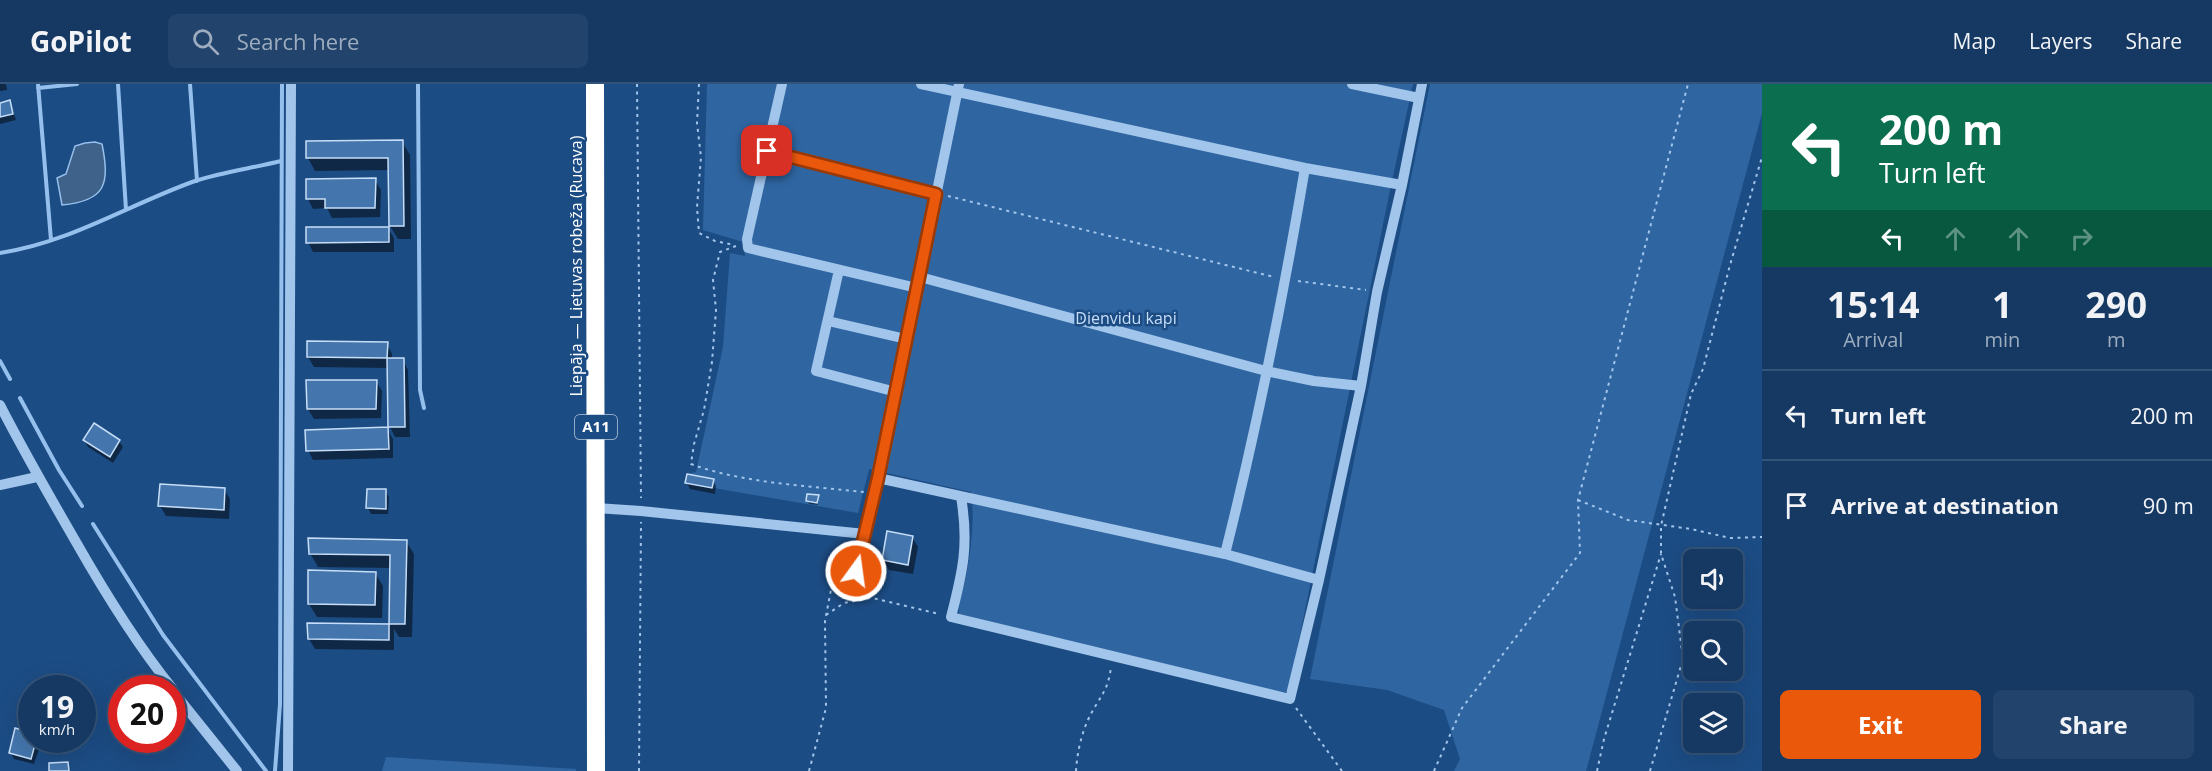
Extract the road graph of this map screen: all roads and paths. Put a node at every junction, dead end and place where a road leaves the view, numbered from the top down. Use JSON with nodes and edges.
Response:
{"nodes":[{"id":1,"x":291,"y":84,"type":"edge"},
{"id":2,"x":595,"y":84,"type":"edge"},
{"id":3,"x":637,"y":84,"type":"edge"},
{"id":4,"x":699,"y":84,"type":"edge"},
{"id":5,"x":782,"y":84,"type":"edge"},
{"id":6,"x":921,"y":84,"type":"edge"},
{"id":7,"x":1352,"y":84,"type":"edge"},
{"id":8,"x":1422,"y":84,"type":"edge"},
{"id":9,"x":1688,"y":84,"type":"edge"},
{"id":10,"x":958,"y":89,"type":"edge"},
{"id":11,"x":1419,"y":98,"type":"junction"},
{"id":12,"x":767,"y":151,"type":"junction"},
{"id":13,"x":1762,"y":157,"type":"edge"},
{"id":14,"x":1305,"y":168,"type":"junction"},
{"id":15,"x":1402,"y":185,"type":"junction"},
{"id":16,"x":936,"y":194,"type":"junction"},
{"id":17,"x":736,"y":246,"type":"junction"},
{"id":18,"x":748,"y":248,"type":"junction"},
{"id":19,"x":839,"y":270,"type":"junction"},
{"id":20,"x":1286,"y":279,"type":"junction"},
{"id":21,"x":918,"y":283,"type":"junction"},
{"id":22,"x":1377,"y":292,"type":"junction"},
{"id":23,"x":828,"y":321,"type":"junction"},
{"id":24,"x":906,"y":339,"type":"junction"},
{"id":25,"x":1266,"y":371,"type":"junction"},
{"id":26,"x":1360,"y":386,"type":"junction"},
{"id":27,"x":896,"y":392,"type":"junction"},
{"id":28,"x":0,"y":405,"type":"edge"},
{"id":29,"x":37,"y":477,"type":"junction"},
{"id":30,"x":878,"y":478,"type":"junction"},
{"id":31,"x":0,"y":485,"type":"edge"},
{"id":32,"x":873,"y":494,"type":"junction"},
{"id":33,"x":961,"y":497,"type":"junction"},
{"id":34,"x":1578,"y":500,"type":"junction"},
{"id":35,"x":596,"y":508,"type":"junction"},
{"id":36,"x":641,"y":511,"type":"junction"},
{"id":37,"x":1661,"y":526,"type":"junction"},
{"id":38,"x":865,"y":534,"type":"junction"},
{"id":39,"x":1762,"y":537,"type":"edge"},
{"id":40,"x":1225,"y":554,"type":"junction"},
{"id":41,"x":1661,"y":554,"type":"junction"},
{"id":42,"x":834,"y":569,"type":"joint"},
{"id":43,"x":1319,"y":580,"type":"junction"},
{"id":44,"x":831,"y":588,"type":"junction"},
{"id":45,"x":873,"y":598,"type":"junction"},
{"id":46,"x":826,"y":615,"type":"junction"},
{"id":47,"x":951,"y":617,"type":"junction"},
{"id":48,"x":1113,"y":657,"type":"junction"},
{"id":49,"x":161,"y":675,"type":"edge"},
{"id":50,"x":1290,"y":699,"type":"junction"},
{"id":51,"x":186,"y":707,"type":"edge"},
{"id":52,"x":1341,"y":770,"type":"edge"},
{"id":53,"x":237,"y":771,"type":"edge"},
{"id":54,"x":288,"y":771,"type":"edge"},
{"id":55,"x":596,"y":771,"type":"edge"},
{"id":56,"x":639,"y":771,"type":"edge"},
{"id":57,"x":809,"y":771,"type":"edge"},
{"id":58,"x":1076,"y":771,"type":"edge"},
{"id":59,"x":1434,"y":771,"type":"edge"},
{"id":60,"x":1597,"y":771,"type":"edge"},
{"id":61,"x":1650,"y":771,"type":"edge"}],
"edges":[{"from":1,"to":54,"type":"street"},
{"from":2,"to":35,"type":"highway","name":"Liepāja — Lietuvas robeža (Rucava)","number":"A11"},
{"from":3,"to":36,"type":"path"},
{"from":4,"to":17,"type":"path"},
{"from":5,"to":12,"type":"street"},
{"from":6,"to":10,"type":"street"},
{"from":7,"to":11,"type":"street"},
{"from":8,"to":11,"type":"street"},
{"from":9,"to":34,"type":"path"},
{"from":10,"to":14,"type":"street"},
{"from":10,"to":16,"type":"street"},
{"from":11,"to":15,"type":"street"},
{"from":12,"to":16,"type":"street"},
{"from":12,"to":18,"type":"street"},
{"from":13,"to":37,"type":"path"},
{"from":14,"to":15,"type":"street"},
{"from":14,"to":20,"type":"street"},
{"from":15,"to":22,"type":"street"},
{"from":16,"to":20,"type":"path"},
{"from":16,"to":21,"type":"street"},
{"from":17,"to":18,"type":"path"},
{"from":17,"to":32,"type":"path"},
{"from":18,"to":19,"type":"street"},
{"from":19,"to":21,"type":"street"},
{"from":19,"to":23,"type":"street"},
{"from":20,"to":22,"type":"path"},
{"from":20,"to":25,"type":"street"},
{"from":21,"to":24,"type":"street"},
{"from":21,"to":25,"type":"street"},
{"from":22,"to":26,"type":"street"},
{"from":23,"to":24,"type":"street"},
{"from":23,"to":27,"type":"street"},
{"from":24,"to":27,"type":"street"},
{"from":25,"to":26,"type":"street"},
{"from":25,"to":40,"type":"street"},
{"from":26,"to":43,"type":"street"},
{"from":27,"to":30,"type":"street"},
{"from":28,"to":29,"type":"street"},
{"from":29,"to":31,"type":"street"},
{"from":29,"to":49,"type":"street"},
{"from":30,"to":32,"type":"street"},
{"from":30,"to":33,"type":"street"},
{"from":32,"to":38,"type":"street"},
{"from":33,"to":40,"type":"street"},
{"from":33,"to":47,"type":"street"},
{"from":34,"to":37,"type":"path"},
{"from":34,"to":59,"type":"path"},
{"from":35,"to":36,"type":"street"},
{"from":35,"to":55,"type":"highway","name":"Liepāja — Lietuvas robeža (Rucava)","number":"A11"},
{"from":36,"to":38,"type":"street"},
{"from":36,"to":56,"type":"path"},
{"from":37,"to":39,"type":"path"},
{"from":37,"to":41,"type":"path"},
{"from":38,"to":42,"type":"street"},
{"from":40,"to":43,"type":"street"},
{"from":41,"to":60,"type":"path"},
{"from":41,"to":61,"type":"path"},
{"from":42,"to":44,"type":"path"},
{"from":43,"to":50,"type":"street"},
{"from":44,"to":45,"type":"path"},
{"from":44,"to":46,"type":"path"},
{"from":45,"to":46,"type":"path"},
{"from":45,"to":47,"type":"path"},
{"from":46,"to":57,"type":"path"},
{"from":47,"to":48,"type":"street"},
{"from":48,"to":50,"type":"street"},
{"from":48,"to":58,"type":"path"},
{"from":50,"to":52,"type":"path"},
{"from":51,"to":53,"type":"street"}]}
